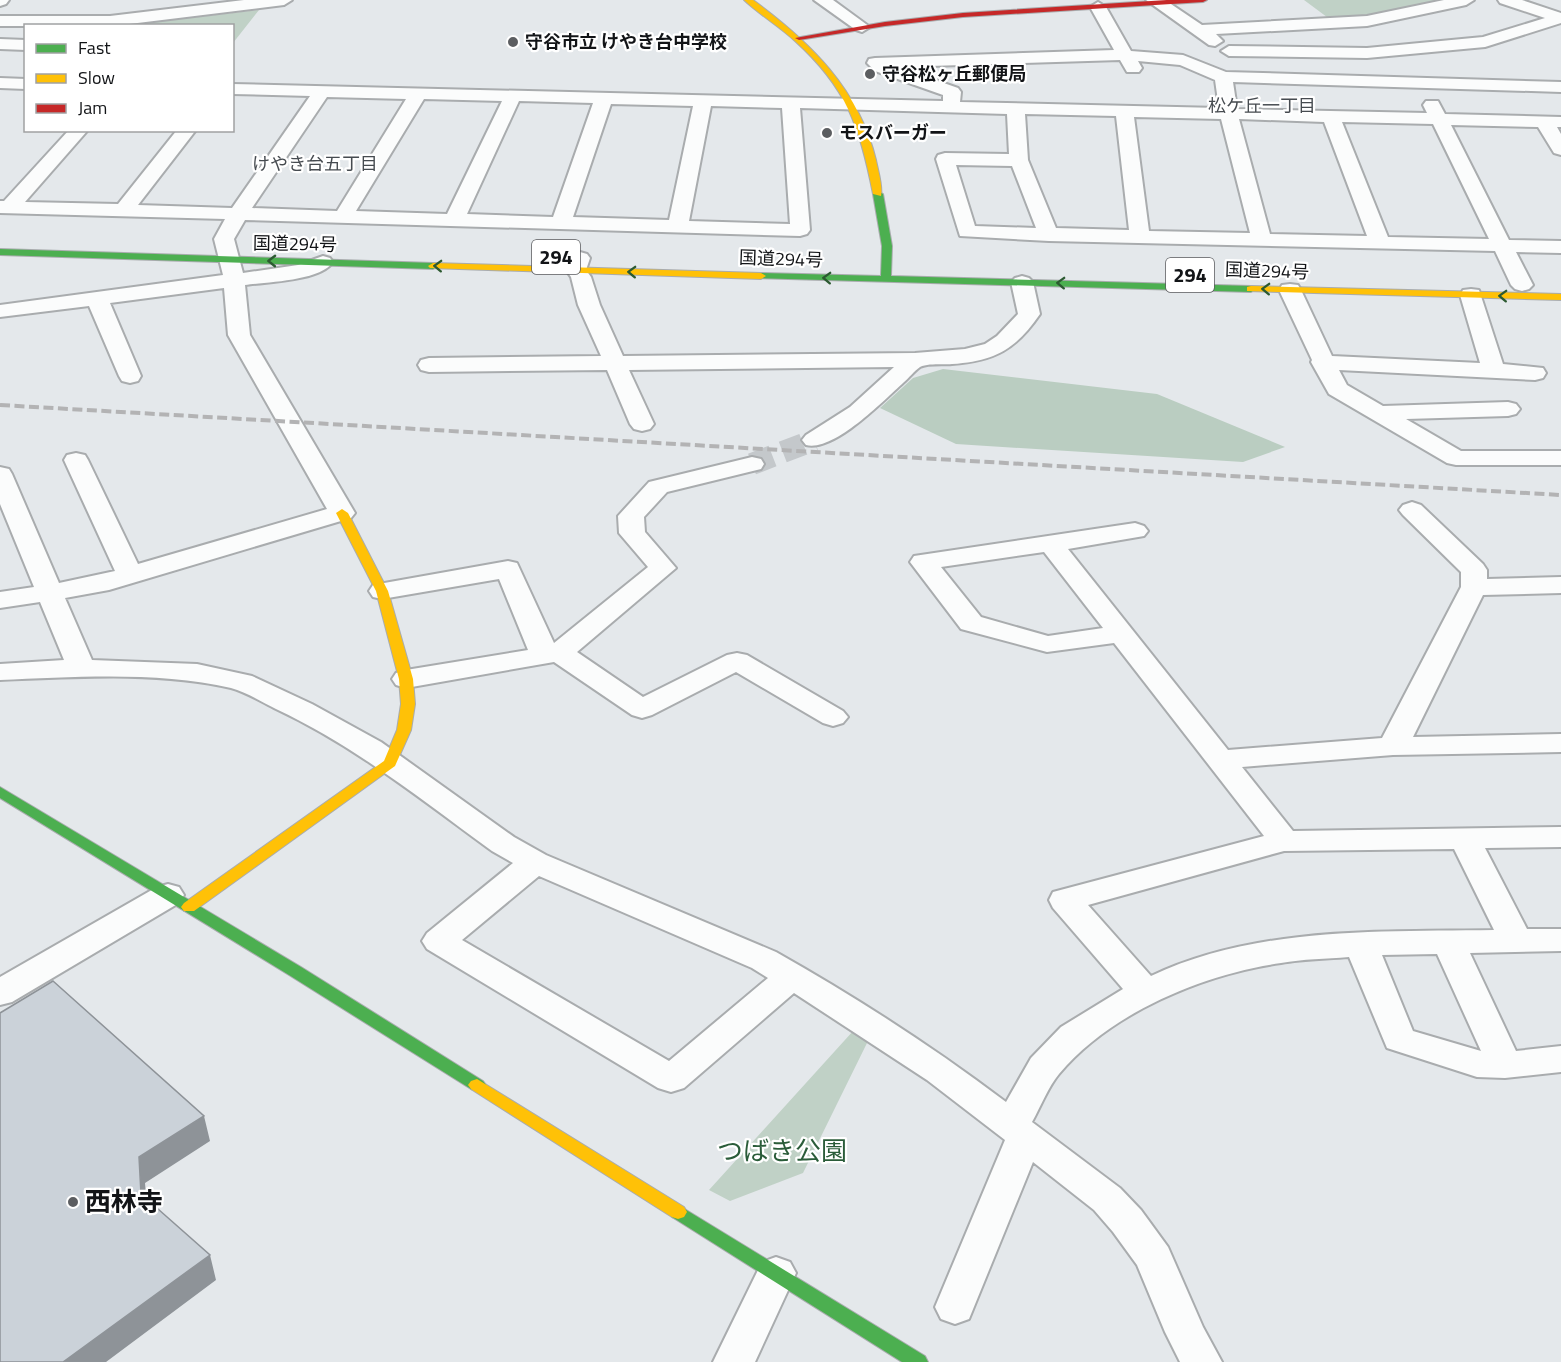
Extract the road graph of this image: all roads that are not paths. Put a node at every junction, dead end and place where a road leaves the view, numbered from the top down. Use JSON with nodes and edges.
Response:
{"nodes":[{"id":1,"x":284,"y":0,"type":"edge"},
{"id":2,"x":747,"y":0,"type":"edge"},
{"id":3,"x":855,"y":0,"type":"edge"},
{"id":4,"x":1203,"y":0,"type":"edge"},
{"id":5,"x":1466,"y":0,"type":"edge"},
{"id":6,"x":1506,"y":0,"type":"edge"},
{"id":7,"x":1551,"y":0,"type":"edge"},
{"id":8,"x":824,"y":2,"type":"edge"},
{"id":9,"x":1159,"y":2,"type":"edge"},
{"id":10,"x":1102,"y":5,"type":"edge"},
{"id":11,"x":1528,"y":7,"type":"junction"},
{"id":12,"x":1561,"y":18,"type":"edge"},
{"id":13,"x":0,"y":21,"type":"edge"},
{"id":14,"x":862,"y":27,"type":"junction"},
{"id":15,"x":1200,"y":30,"type":"junction"},
{"id":16,"x":799,"y":38,"type":"junction"},
{"id":17,"x":970,"y":43,"type":"dead end"},
{"id":18,"x":993,"y":43,"type":"dead end"},
{"id":19,"x":0,"y":44,"type":"edge"},
{"id":20,"x":24,"y":45,"type":"edge"},
{"id":21,"x":1121,"y":48,"type":"junction"},
{"id":22,"x":1229,"y":51,"type":"junction"},
{"id":23,"x":977,"y":59,"type":"junction"},
{"id":24,"x":1223,"y":77,"type":"junction"},
{"id":25,"x":1264,"y":78,"type":"junction"},
{"id":26,"x":911,"y":79,"type":"junction"},
{"id":27,"x":1420,"y":82,"type":"junction"},
{"id":28,"x":14,"y":84,"type":"edge"},
{"id":29,"x":1561,"y":87,"type":"edge"},
{"id":30,"x":234,"y":89,"type":"edge"},
{"id":31,"x":322,"y":91,"type":"junction"},
{"id":32,"x":418,"y":94,"type":"junction"},
{"id":33,"x":513,"y":96,"type":"junction"},
{"id":34,"x":604,"y":98,"type":"junction"},
{"id":35,"x":0,"y":99,"type":"edge"},
{"id":36,"x":703,"y":101,"type":"junction"},
{"id":37,"x":791,"y":103,"type":"junction"},
{"id":38,"x":851,"y":104,"type":"junction"},
{"id":39,"x":951,"y":107,"type":"junction"},
{"id":40,"x":1016,"y":108,"type":"junction"},
{"id":41,"x":1124,"y":111,"type":"junction"},
{"id":42,"x":1229,"y":114,"type":"junction"},
{"id":43,"x":1331,"y":116,"type":"junction"},
{"id":44,"x":1439,"y":119,"type":"junction"},
{"id":45,"x":1553,"y":122,"type":"edge"},
{"id":46,"x":77,"y":132,"type":"edge"},
{"id":47,"x":185,"y":132,"type":"edge"},
{"id":48,"x":1561,"y":148,"type":"edge"},
{"id":49,"x":1019,"y":160,"type":"junction"},
{"id":50,"x":5,"y":207,"type":"edge"},
{"id":51,"x":124,"y":210,"type":"junction"},
{"id":52,"x":238,"y":214,"type":"junction"},
{"id":53,"x":343,"y":217,"type":"junction"},
{"id":54,"x":454,"y":220,"type":"junction"},
{"id":55,"x":561,"y":223,"type":"junction"},
{"id":56,"x":678,"y":226,"type":"junction"},
{"id":57,"x":1049,"y":234,"type":"junction"},
{"id":58,"x":1140,"y":237,"type":"junction"},
{"id":59,"x":1262,"y":240,"type":"junction"},
{"id":60,"x":0,"y":242,"type":"edge"},
{"id":61,"x":1380,"y":243,"type":"junction"},
{"id":62,"x":1503,"y":246,"type":"junction"},
{"id":63,"x":1561,"y":248,"type":"edge"},
{"id":64,"x":0,"y":252,"type":"edge"},
{"id":65,"x":230,"y":262,"type":"junction"},
{"id":66,"x":323,"y":262,"type":"joint"},
{"id":67,"x":578,"y":264,"type":"junction"},
{"id":68,"x":887,"y":273,"type":"junction"},
{"id":69,"x":1022,"y":282,"type":"junction"},
{"id":70,"x":1522,"y":285,"type":"junction"},
{"id":71,"x":1561,"y":286,"type":"edge"},
{"id":72,"x":1290,"y":290,"type":"junction"},
{"id":73,"x":1472,"y":295,"type":"junction"},
{"id":74,"x":1561,"y":297,"type":"edge"},
{"id":75,"x":97,"y":298,"type":"junction"},
{"id":76,"x":0,"y":311,"type":"edge"},
{"id":77,"x":915,"y":360,"type":"junction"},
{"id":78,"x":614,"y":362,"type":"junction"},
{"id":79,"x":1322,"y":362,"type":"junction"},
{"id":80,"x":429,"y":365,"type":"dead end"},
{"id":81,"x":1494,"y":370,"type":"junction"},
{"id":82,"x":1535,"y":373,"type":"dead end"},
{"id":83,"x":130,"y":376,"type":"dead end"},
{"id":84,"x":1508,"y":409,"type":"dead end"},
{"id":85,"x":1377,"y":412,"type":"junction"},
{"id":86,"x":642,"y":424,"type":"dead end"},
{"id":87,"x":814,"y":440,"type":"tunnel mouth"},
{"id":88,"x":1561,"y":458,"type":"edge"},
{"id":89,"x":76,"y":460,"type":"dead end"},
{"id":90,"x":752,"y":464,"type":"tunnel mouth"},
{"id":91,"x":0,"y":474,"type":"edge"},
{"id":92,"x":7,"y":509,"type":"edge"},
{"id":93,"x":1412,"y":510,"type":"dead end"},
{"id":94,"x":342,"y":513,"type":"junction"},
{"id":95,"x":1135,"y":531,"type":"dead end"},
{"id":96,"x":1050,"y":543,"type":"junction"},
{"id":97,"x":130,"y":575,"type":"junction"},
{"id":98,"x":1561,"y":585,"type":"edge"},
{"id":99,"x":1474,"y":587,"type":"junction"},
{"id":100,"x":382,"y":591,"type":"junction"},
{"id":101,"x":51,"y":592,"type":"junction"},
{"id":102,"x":0,"y":600,"type":"edge"},
{"id":103,"x":1120,"y":634,"type":"junction"},
{"id":104,"x":552,"y":655,"type":"junction"},
{"id":105,"x":81,"y":668,"type":"junction"},
{"id":106,"x":0,"y":672,"type":"edge"},
{"id":107,"x":406,"y":679,"type":"junction"},
{"id":108,"x":833,"y":717,"type":"dead end"},
{"id":109,"x":1561,"y":743,"type":"edge"},
{"id":110,"x":1393,"y":746,"type":"junction"},
{"id":111,"x":1220,"y":760,"type":"junction"},
{"id":112,"x":390,"y":763,"type":"junction"},
{"id":113,"x":0,"y":792,"type":"edge"},
{"id":114,"x":1561,"y":837,"type":"edge"},
{"id":115,"x":1464,"y":838,"type":"junction"},
{"id":116,"x":1284,"y":841,"type":"junction"},
{"id":117,"x":535,"y":862,"type":"junction"},
{"id":118,"x":179,"y":901,"type":"junction"},
{"id":119,"x":1561,"y":940,"type":"edge"},
{"id":120,"x":1516,"y":941,"type":"junction"},
{"id":121,"x":1448,"y":942,"type":"junction"},
{"id":122,"x":1361,"y":944,"type":"junction"},
{"id":123,"x":792,"y":976,"type":"junction"},
{"id":124,"x":0,"y":993,"type":"edge"},
{"id":125,"x":1146,"y":993,"type":"junction"},
{"id":126,"x":1561,"y":1059,"type":"edge"},
{"id":127,"x":1505,"y":1065,"type":"junction"},
{"id":128,"x":1018,"y":1132,"type":"junction"},
{"id":129,"x":776,"y":1273,"type":"junction"},
{"id":130,"x":955,"y":1307,"type":"dead end"},
{"id":131,"x":734,"y":1362,"type":"edge"},
{"id":132,"x":918,"y":1362,"type":"edge"},
{"id":133,"x":1201,"y":1362,"type":"edge"}],
"edges":[{"from":1,"to":13,"type":"street"},
{"from":2,"to":16,"type":"main road"},
{"from":3,"to":8,"type":"street"},
{"from":4,"to":9,"type":"main road"},
{"from":5,"to":15,"type":"street"},
{"from":6,"to":11,"type":"street"},
{"from":7,"to":11,"type":"street"},
{"from":8,"to":14,"type":"street"},
{"from":9,"to":10,"type":"main road"},
{"from":9,"to":15,"type":"street"},
{"from":10,"to":14,"type":"main road"},
{"from":10,"to":21,"type":"street"},
{"from":11,"to":12,"type":"street"},
{"from":12,"to":22,"type":"street"},
{"from":14,"to":16,"type":"main road"},
{"from":15,"to":22,"type":"street"},
{"from":16,"to":38,"type":"main road"},
{"from":17,"to":23,"type":"street"},
{"from":18,"to":21,"type":"street"},
{"from":19,"to":20,"type":"street"},
{"from":21,"to":23,"type":"street"},
{"from":21,"to":24,"type":"street"},
{"from":21,"to":26,"type":"street"},
{"from":22,"to":25,"type":"street"},
{"from":23,"to":26,"type":"street"},
{"from":24,"to":25,"type":"street"},
{"from":24,"to":42,"type":"street"},
{"from":25,"to":27,"type":"street"},
{"from":26,"to":39,"type":"street"},
{"from":27,"to":29,"type":"street"},
{"from":27,"to":44,"type":"street"},
{"from":28,"to":35,"type":"street"},
{"from":30,"to":31,"type":"street"},
{"from":31,"to":32,"type":"street"},
{"from":31,"to":52,"type":"street"},
{"from":32,"to":33,"type":"street"},
{"from":32,"to":53,"type":"street"},
{"from":33,"to":34,"type":"street"},
{"from":33,"to":54,"type":"street"},
{"from":34,"to":36,"type":"street"},
{"from":34,"to":55,"type":"street"},
{"from":36,"to":37,"type":"street"},
{"from":36,"to":56,"type":"street"},
{"from":37,"to":38,"type":"street"},
{"from":37,"to":56,"type":"street"},
{"from":38,"to":39,"type":"street"},
{"from":38,"to":68,"type":"main road"},
{"from":39,"to":40,"type":"street"},
{"from":40,"to":41,"type":"street"},
{"from":40,"to":49,"type":"street"},
{"from":41,"to":42,"type":"street"},
{"from":41,"to":58,"type":"street"},
{"from":42,"to":43,"type":"street"},
{"from":42,"to":59,"type":"street"},
{"from":43,"to":44,"type":"street"},
{"from":43,"to":61,"type":"street"},
{"from":44,"to":45,"type":"street"},
{"from":44,"to":62,"type":"street"},
{"from":45,"to":48,"type":"street"},
{"from":46,"to":50,"type":"street"},
{"from":47,"to":51,"type":"street"},
{"from":49,"to":57,"type":"street"},
{"from":49,"to":57,"type":"street"},
{"from":50,"to":51,"type":"street"},
{"from":51,"to":52,"type":"street"},
{"from":52,"to":53,"type":"street"},
{"from":52,"to":65,"type":"street"},
{"from":53,"to":54,"type":"street"},
{"from":54,"to":55,"type":"street"},
{"from":55,"to":56,"type":"street"},
{"from":57,"to":58,"type":"street"},
{"from":58,"to":59,"type":"street"},
{"from":59,"to":61,"type":"street"},
{"from":60,"to":65,"type":"main road","name":"国道294号","number":"294"},
{"from":61,"to":62,"type":"street"},
{"from":62,"to":63,"type":"street"},
{"from":62,"to":70,"type":"street"},
{"from":64,"to":65,"type":"main road","name":"国道294号","number":"294"},
{"from":65,"to":66,"type":"street"},
{"from":65,"to":67,"type":"main road","name":"国道294号","number":"294","one_way":true},
{"from":65,"to":75,"type":"street"},
{"from":65,"to":94,"type":"street"},
{"from":67,"to":66,"type":"main road","name":"国道294号","number":"294","one_way":true},
{"from":67,"to":68,"type":"main road","name":"国道294号","number":"294"},
{"from":67,"to":78,"type":"street"},
{"from":68,"to":69,"type":"main road","name":"国道294号","number":"294"},
{"from":68,"to":70,"type":"main road","name":"国道294号","number":"294"},
{"from":72,"to":69,"type":"main road","name":"国道294号","number":"294","one_way":true},
{"from":69,"to":77,"type":"street"},
{"from":70,"to":71,"type":"main road","name":"国道294号","number":"294"},
{"from":72,"to":73,"type":"main road","name":"国道294号","number":"294"},
{"from":72,"to":79,"type":"street"},
{"from":74,"to":73,"type":"main road","name":"国道294号","number":"294","one_way":true},
{"from":73,"to":81,"type":"street"},
{"from":75,"to":76,"type":"street"},
{"from":75,"to":83,"type":"street"},
{"from":77,"to":78,"type":"street"},
{"from":77,"to":87,"type":"street"},
{"from":78,"to":80,"type":"street"},
{"from":78,"to":86,"type":"street"},
{"from":79,"to":81,"type":"street"},
{"from":79,"to":85,"type":"street"},
{"from":81,"to":82,"type":"street"},
{"from":84,"to":85,"type":"street"},
{"from":85,"to":88,"type":"street"},
{"from":89,"to":97,"type":"street"},
{"from":90,"to":104,"type":"street"},
{"from":91,"to":92,"type":"street"},
{"from":92,"to":101,"type":"street"},
{"from":93,"to":99,"type":"street"},
{"from":94,"to":97,"type":"street"},
{"from":94,"to":100,"type":"main road"},
{"from":95,"to":96,"type":"street"},
{"from":96,"to":103,"type":"street"},
{"from":96,"to":103,"type":"street"},
{"from":97,"to":101,"type":"street"},
{"from":98,"to":99,"type":"street"},
{"from":99,"to":110,"type":"street"},
{"from":100,"to":104,"type":"street"},
{"from":100,"to":107,"type":"main road"},
{"from":101,"to":102,"type":"street"},
{"from":101,"to":105,"type":"street"},
{"from":103,"to":111,"type":"street"},
{"from":104,"to":107,"type":"street"},
{"from":104,"to":108,"type":"street"},
{"from":105,"to":106,"type":"street"},
{"from":105,"to":112,"type":"street"},
{"from":107,"to":112,"type":"main road"},
{"from":109,"to":110,"type":"street"},
{"from":110,"to":111,"type":"street"},
{"from":111,"to":116,"type":"street"},
{"from":112,"to":117,"type":"street"},
{"from":112,"to":118,"type":"main road"},
{"from":113,"to":118,"type":"main road"},
{"from":114,"to":115,"type":"street"},
{"from":115,"to":116,"type":"street"},
{"from":115,"to":120,"type":"street"},
{"from":116,"to":125,"type":"street"},
{"from":117,"to":123,"type":"street"},
{"from":117,"to":123,"type":"street"},
{"from":118,"to":124,"type":"street"},
{"from":118,"to":129,"type":"main road"},
{"from":119,"to":120,"type":"street"},
{"from":120,"to":121,"type":"street"},
{"from":121,"to":122,"type":"street"},
{"from":121,"to":127,"type":"street"},
{"from":122,"to":125,"type":"street"},
{"from":122,"to":127,"type":"street"},
{"from":123,"to":128,"type":"street"},
{"from":125,"to":128,"type":"street"},
{"from":126,"to":127,"type":"street"},
{"from":128,"to":130,"type":"street"},
{"from":128,"to":133,"type":"street"},
{"from":129,"to":131,"type":"street"},
{"from":129,"to":132,"type":"main road"}]}
